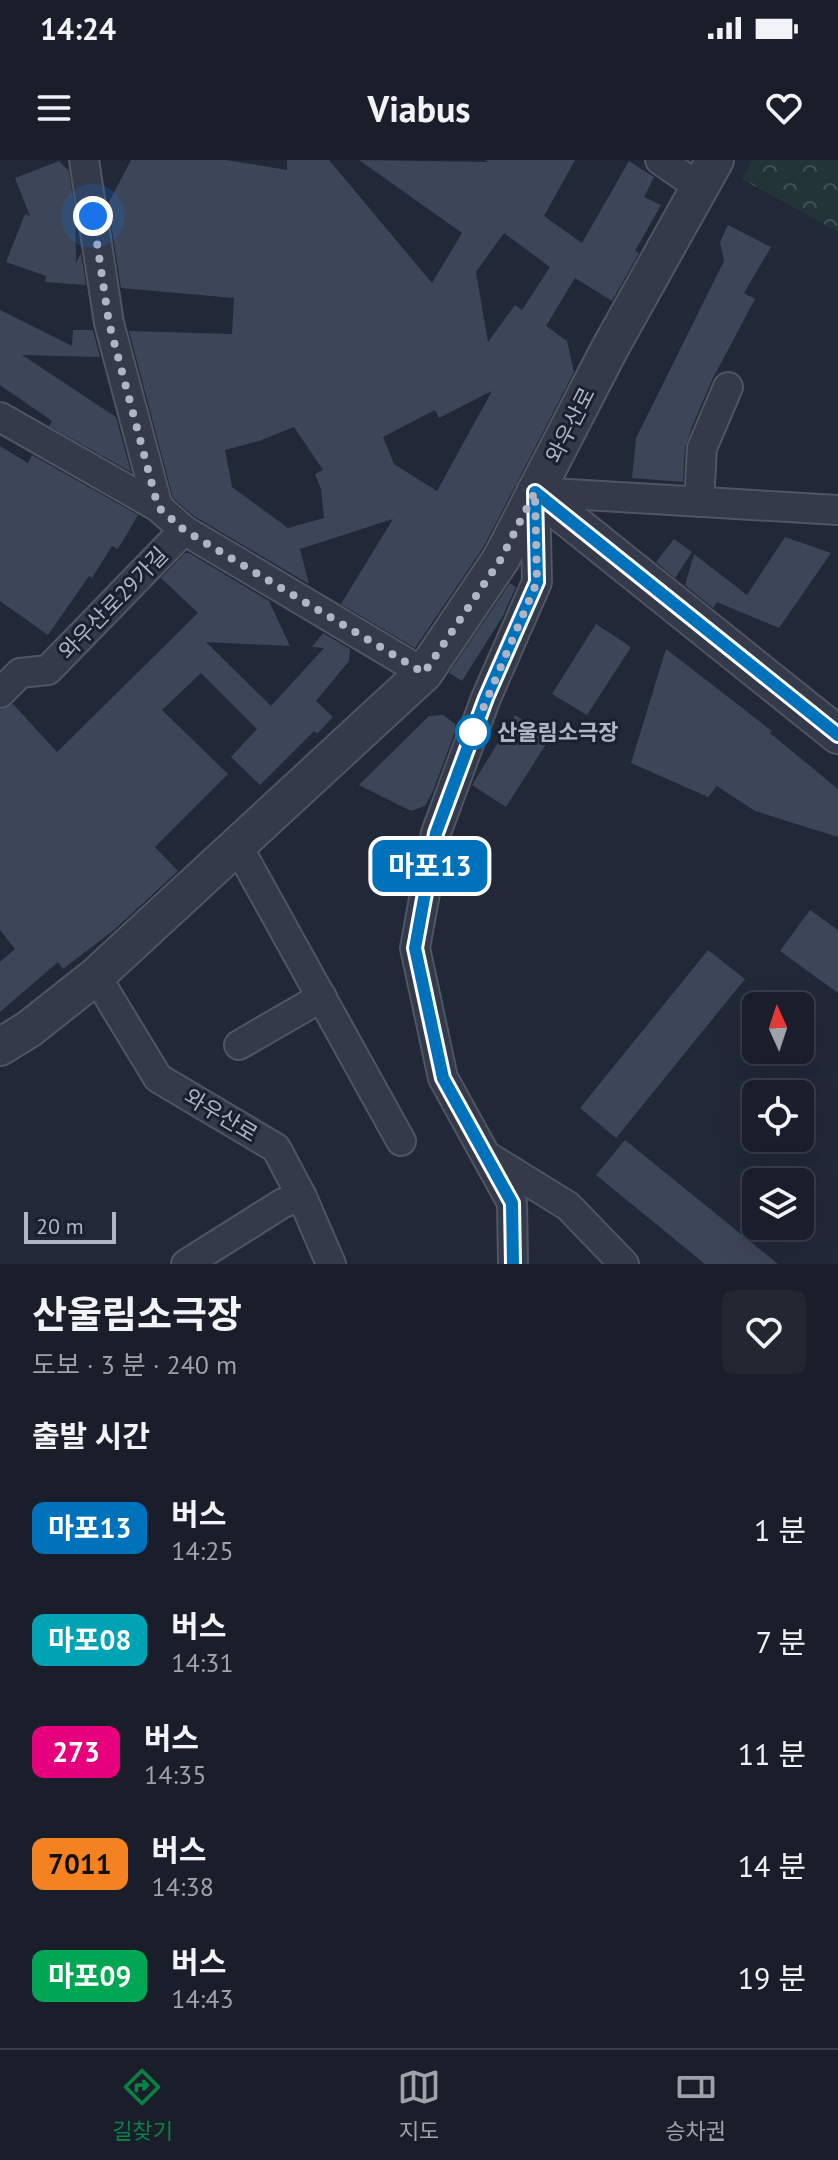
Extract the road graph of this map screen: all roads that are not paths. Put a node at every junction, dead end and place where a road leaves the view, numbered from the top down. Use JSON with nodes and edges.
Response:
{"nodes":[{"id":1,"x":84,"y":160,"type":"edge"},
{"id":2,"x":660,"y":160,"type":"edge"},
{"id":3,"x":708,"y":174,"type":"edge"},
{"id":4,"x":728,"y":387,"type":"dead end"},
{"id":5,"x":0,"y":417,"type":"edge"},
{"id":6,"x":535,"y":492,"type":"junction"},
{"id":7,"x":699,"y":502,"type":"junction"},
{"id":8,"x":158,"y":507,"type":"junction"},
{"id":9,"x":838,"y":510,"type":"edge"},
{"id":10,"x":184,"y":530,"type":"junction"},
{"id":11,"x":424,"y":673,"type":"junction"},
{"id":12,"x":0,"y":693,"type":"edge"},
{"id":13,"x":838,"y":735,"type":"edge"},
{"id":14,"x":237,"y":845,"type":"junction"},
{"id":15,"x":96,"y":976,"type":"junction"},
{"id":16,"x":322,"y":997,"type":"junction"},
{"id":17,"x":239,"y":1045,"type":"dead end"},
{"id":18,"x":0,"y":1047,"type":"edge"},
{"id":19,"x":401,"y":1141,"type":"dead end"},
{"id":20,"x":486,"y":1156,"type":"junction"},
{"id":21,"x":302,"y":1197,"type":"junction"},
{"id":22,"x":186,"y":1264,"type":"edge"},
{"id":23,"x":331,"y":1264,"type":"edge"},
{"id":24,"x":513,"y":1264,"type":"edge"},
{"id":25,"x":624,"y":1264,"type":"edge"}],
"edges":[{"from":1,"to":8,"type":"street"},
{"from":2,"to":3,"type":"street"},
{"from":3,"to":6,"type":"street","name":"와우산로"},
{"from":4,"to":7,"type":"street"},
{"from":5,"to":8,"type":"street"},
{"from":6,"to":7,"type":"street"},
{"from":6,"to":11,"type":"street","name":"와우산로"},
{"from":6,"to":13,"type":"street"},
{"from":6,"to":20,"type":"street"},
{"from":7,"to":9,"type":"street"},
{"from":8,"to":10,"type":"street"},
{"from":10,"to":11,"type":"street"},
{"from":10,"to":12,"type":"street","name":"와우산로29가길"},
{"from":11,"to":14,"type":"street","name":"와우산로"},
{"from":14,"to":15,"type":"street","name":"와우산로"},
{"from":14,"to":16,"type":"street"},
{"from":15,"to":18,"type":"street","name":"와우산로"},
{"from":15,"to":21,"type":"street","name":"와우산로"},
{"from":16,"to":17,"type":"street"},
{"from":16,"to":19,"type":"street"},
{"from":20,"to":24,"type":"street"},
{"from":20,"to":25,"type":"street"},
{"from":21,"to":22,"type":"street"},
{"from":21,"to":23,"type":"street","name":"와우산로"}]}
